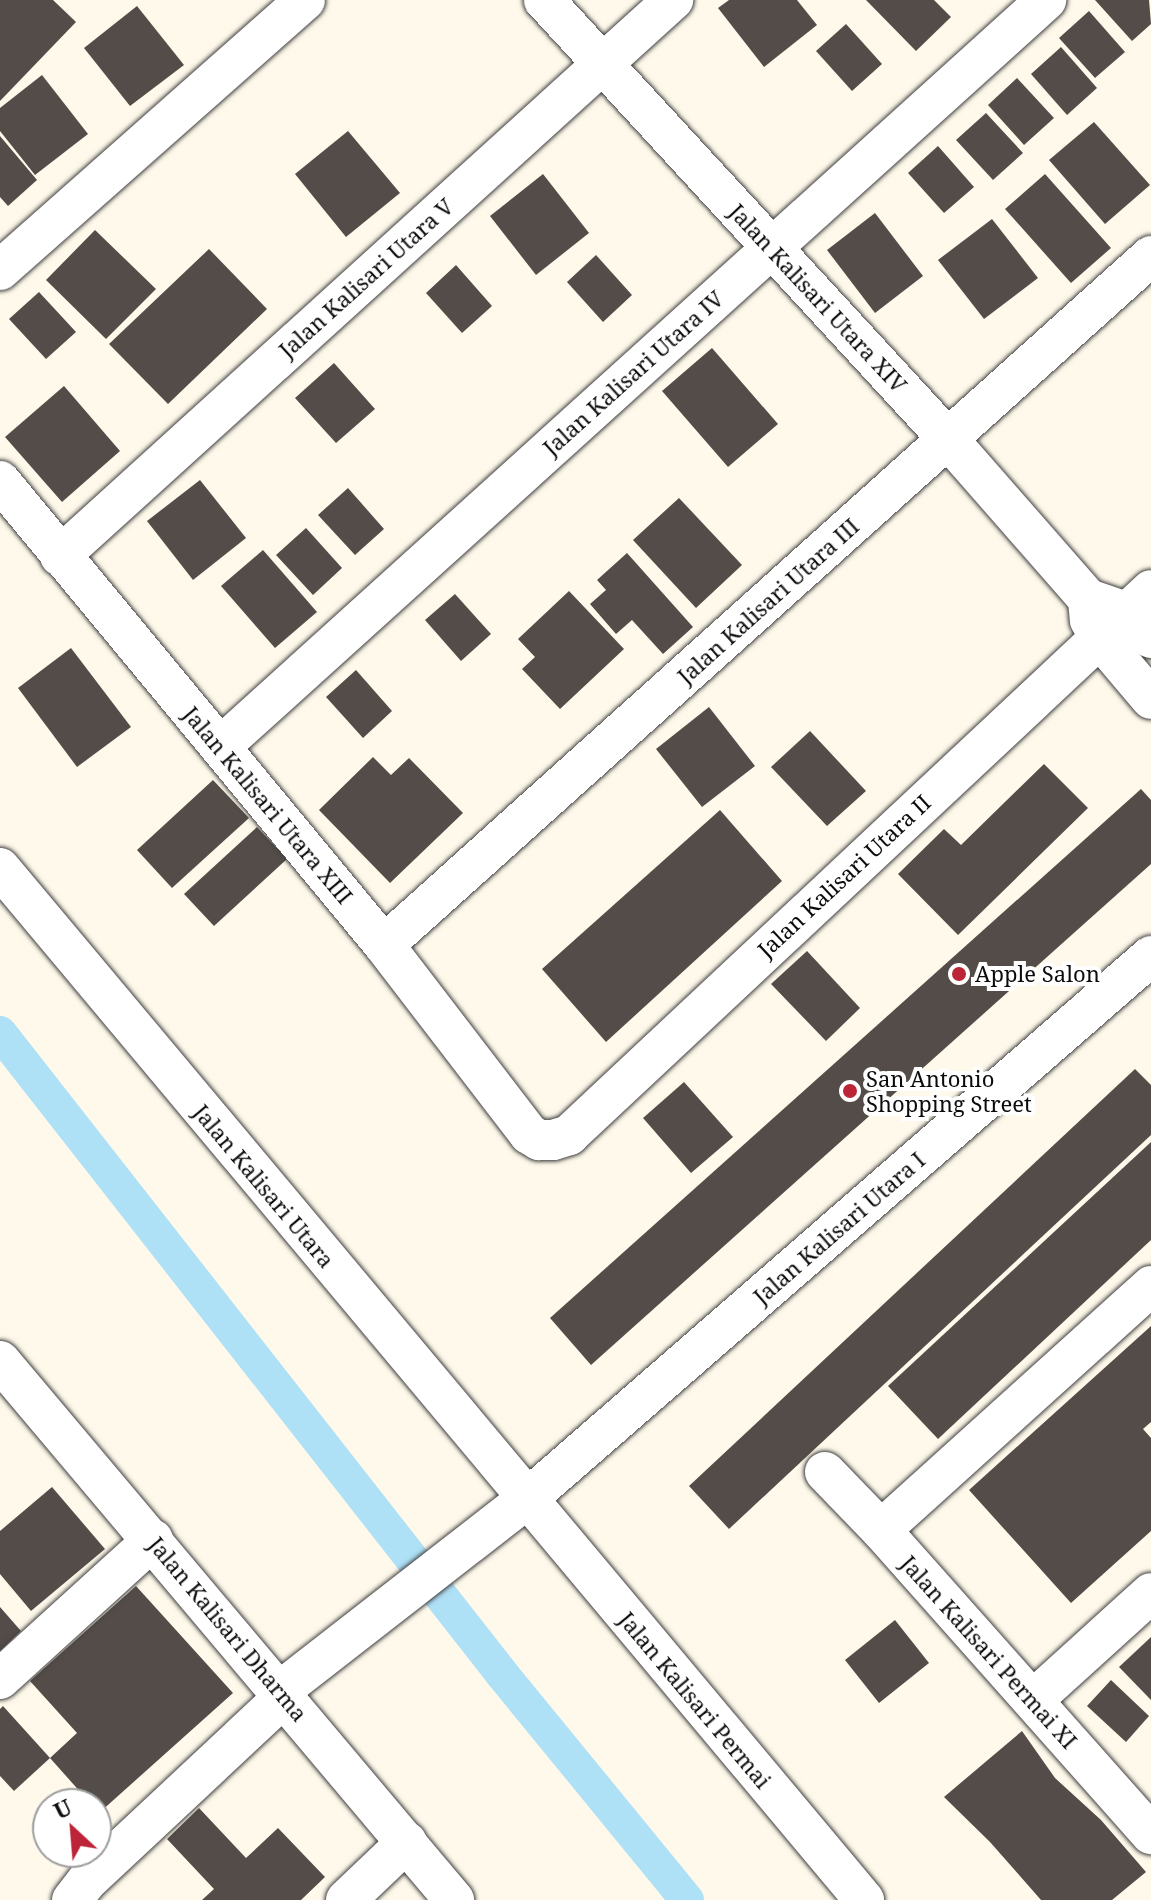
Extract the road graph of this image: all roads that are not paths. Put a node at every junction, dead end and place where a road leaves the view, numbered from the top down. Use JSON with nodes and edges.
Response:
{"nodes":[{"id":1,"x":305,"y":0,"type":"edge"},
{"id":2,"x":544,"y":0,"type":"edge"},
{"id":3,"x":673,"y":0,"type":"edge"},
{"id":4,"x":1046,"y":0,"type":"edge"},
{"id":5,"x":602,"y":64,"type":"junction"},
{"id":6,"x":772,"y":248,"type":"junction"},
{"id":7,"x":1151,"y":256,"type":"edge"},
{"id":8,"x":0,"y":270,"type":"edge"},
{"id":9,"x":948,"y":439,"type":"junction"},
{"id":10,"x":0,"y":481,"type":"edge"},
{"id":11,"x":60,"y":556,"type":"junction"},
{"id":12,"x":1123,"y":615,"type":"edge"},
{"id":13,"x":1151,"y":699,"type":"edge"},
{"id":14,"x":220,"y":747,"type":"junction"},
{"id":15,"x":2,"y":870,"type":"edge"},
{"id":16,"x":384,"y":945,"type":"junction"},
{"id":17,"x":1151,"y":956,"type":"edge"},
{"id":18,"x":529,"y":1134,"type":"joint"},
{"id":19,"x":1151,"y":1286,"type":"edge"},
{"id":20,"x":0,"y":1361,"type":"edge"},
{"id":21,"x":825,"y":1472,"type":"dead end"},
{"id":22,"x":520,"y":1504,"type":"junction"},
{"id":23,"x":881,"y":1530,"type":"junction"},
{"id":24,"x":153,"y":1540,"type":"junction"},
{"id":25,"x":1151,"y":1593,"type":"edge"},
{"id":26,"x":0,"y":1679,"type":"edge"},
{"id":27,"x":282,"y":1693,"type":"junction"},
{"id":28,"x":1033,"y":1700,"type":"junction"},
{"id":29,"x":1151,"y":1834,"type":"edge"},
{"id":30,"x":407,"y":1842,"type":"junction"},
{"id":31,"x":72,"y":1900,"type":"edge"},
{"id":32,"x":346,"y":1900,"type":"edge"},
{"id":33,"x":454,"y":1900,"type":"edge"},
{"id":34,"x":864,"y":1900,"type":"edge"}],
"edges":[{"from":1,"to":8,"type":"street"},
{"from":2,"to":5,"type":"street","name":"Jalan Kalisari Utara XIV"},
{"from":3,"to":5,"type":"street","name":"Jalan Kalisari Utara V"},
{"from":4,"to":6,"type":"street","name":"Jalan Kalisari Utara IV"},
{"from":5,"to":6,"type":"street","name":"Jalan Kalisari Utara XIV"},
{"from":5,"to":11,"type":"street","name":"Jalan Kalisari Utara V"},
{"from":6,"to":9,"type":"street","name":"Jalan Kalisari Utara XIV"},
{"from":6,"to":14,"type":"street","name":"Jalan Kalisari Utara IV"},
{"from":7,"to":9,"type":"street","name":"Jalan Kalisari Utara III"},
{"from":9,"to":12,"type":"street","name":"Jalan Kalisari Utara XIV"},
{"from":9,"to":16,"type":"street","name":"Jalan Kalisari Utara III"},
{"from":10,"to":11,"type":"street","name":"Jalan Kalisari Utara XIII"},
{"from":11,"to":14,"type":"street","name":"Jalan Kalisari Utara XIII"},
{"from":12,"to":13,"type":"street","name":"Jalan Kalisari Utara XIV"},
{"from":12,"to":18,"type":"street","name":"Jalan Kalisari Utara II"},
{"from":14,"to":16,"type":"street","name":"Jalan Kalisari Utara XIII"},
{"from":15,"to":22,"type":"street","name":"Jalan Kalisari Utara"},
{"from":16,"to":18,"type":"street","name":"Jalan Kalisari Utara XIII"},
{"from":17,"to":22,"type":"street","name":"Jalan Kalisari Utara I"},
{"from":19,"to":23,"type":"street"},
{"from":20,"to":24,"type":"street","name":"Jalan Kalisari Dharma"},
{"from":21,"to":23,"type":"street","name":"Jalan Kalisari Permai XI"},
{"from":22,"to":27,"type":"street","name":"Jalan Kalisari Utara I"},
{"from":22,"to":34,"type":"street","name":"Jalan Kalisari Permai"},
{"from":23,"to":28,"type":"street","name":"Jalan Kalisari Permai XI"},
{"from":24,"to":26,"type":"street"},
{"from":24,"to":27,"type":"street","name":"Jalan Kalisari Dharma"},
{"from":25,"to":28,"type":"street"},
{"from":27,"to":30,"type":"street","name":"Jalan Kalisari Dharma"},
{"from":27,"to":31,"type":"street","name":"Jalan Kalisari Utara I"},
{"from":28,"to":29,"type":"street","name":"Jalan Kalisari Permai XI"},
{"from":30,"to":32,"type":"street"},
{"from":30,"to":33,"type":"street","name":"Jalan Kalisari Dharma"}]}
